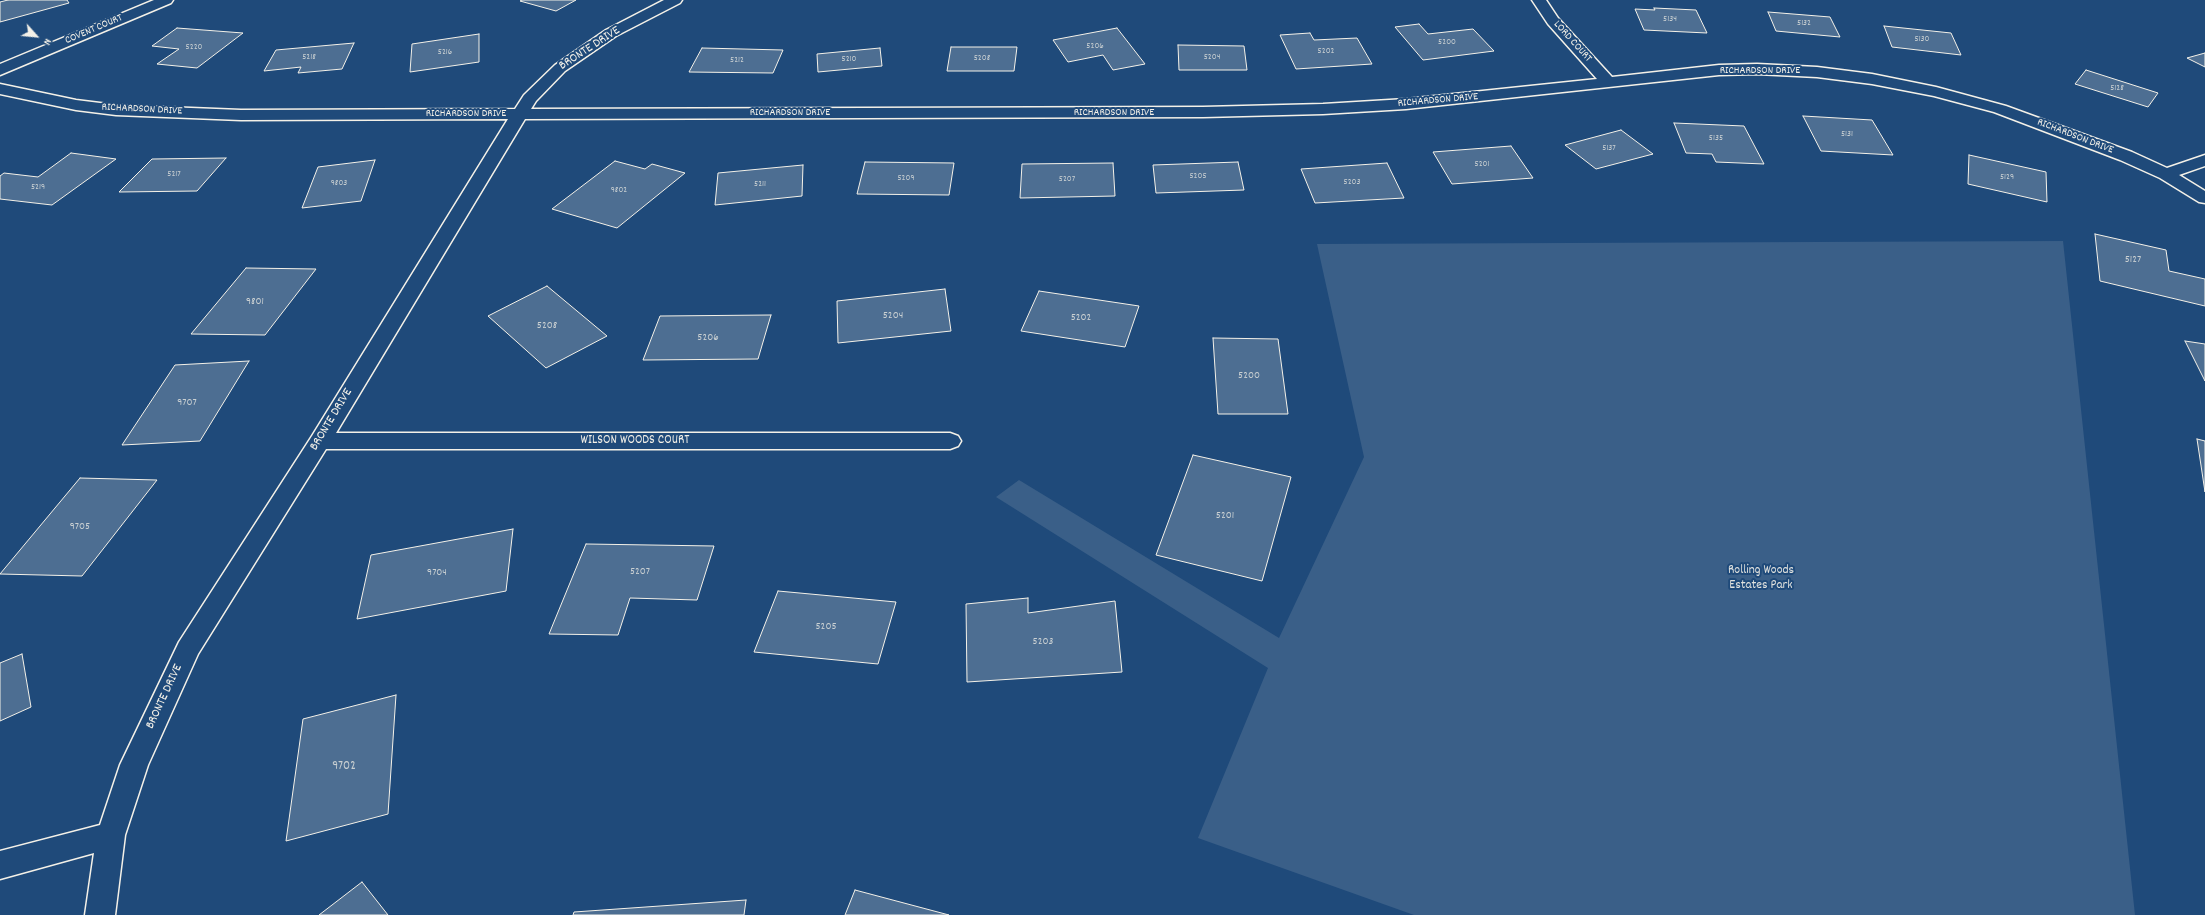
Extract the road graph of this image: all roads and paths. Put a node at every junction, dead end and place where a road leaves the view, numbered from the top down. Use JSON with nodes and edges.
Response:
{"nodes":[{"id":1,"x":166,"y":0,"type":"edge"},
{"id":2,"x":675,"y":0,"type":"edge"},
{"id":3,"x":1539,"y":0,"type":"edge"},
{"id":4,"x":0,"y":70,"type":"edge"},
{"id":5,"x":1608,"y":82,"type":"junction"},
{"id":6,"x":0,"y":89,"type":"edge"},
{"id":7,"x":521,"y":114,"type":"junction"},
{"id":8,"x":2205,"y":160,"type":"edge"},
{"id":9,"x":2166,"y":174,"type":"junction"},
{"id":10,"x":2205,"y":198,"type":"edge"},
{"id":11,"x":320,"y":441,"type":"junction"},
{"id":12,"x":950,"y":441,"type":"dead end"},
{"id":13,"x":111,"y":835,"type":"junction"},
{"id":14,"x":0,"y":865,"type":"edge"},
{"id":15,"x":100,"y":915,"type":"edge"}],
"edges":[{"from":1,"to":4,"type":"street","name":"COVENT COURT"},
{"from":2,"to":7,"type":"street","name":"BRONTE DRIVE"},
{"from":3,"to":5,"type":"street","name":"LORD COURT"},
{"from":5,"to":7,"type":"street","name":"RICHARDSON DRIVE"},
{"from":5,"to":9,"type":"street","name":"RICHARDSON DRIVE"},
{"from":6,"to":7,"type":"street","name":"RICHARDSON DRIVE"},
{"from":7,"to":11,"type":"street","name":"BRONTE DRIVE"},
{"from":8,"to":9,"type":"street"},
{"from":9,"to":10,"type":"street","name":"RICHARDSON DRIVE"},
{"from":11,"to":12,"type":"street","name":"WILSON WOODS COURT"},
{"from":11,"to":13,"type":"street","name":"BRONTE DRIVE"},
{"from":13,"to":14,"type":"street"},
{"from":13,"to":15,"type":"street","name":"BRONTE DRIVE"}]}
